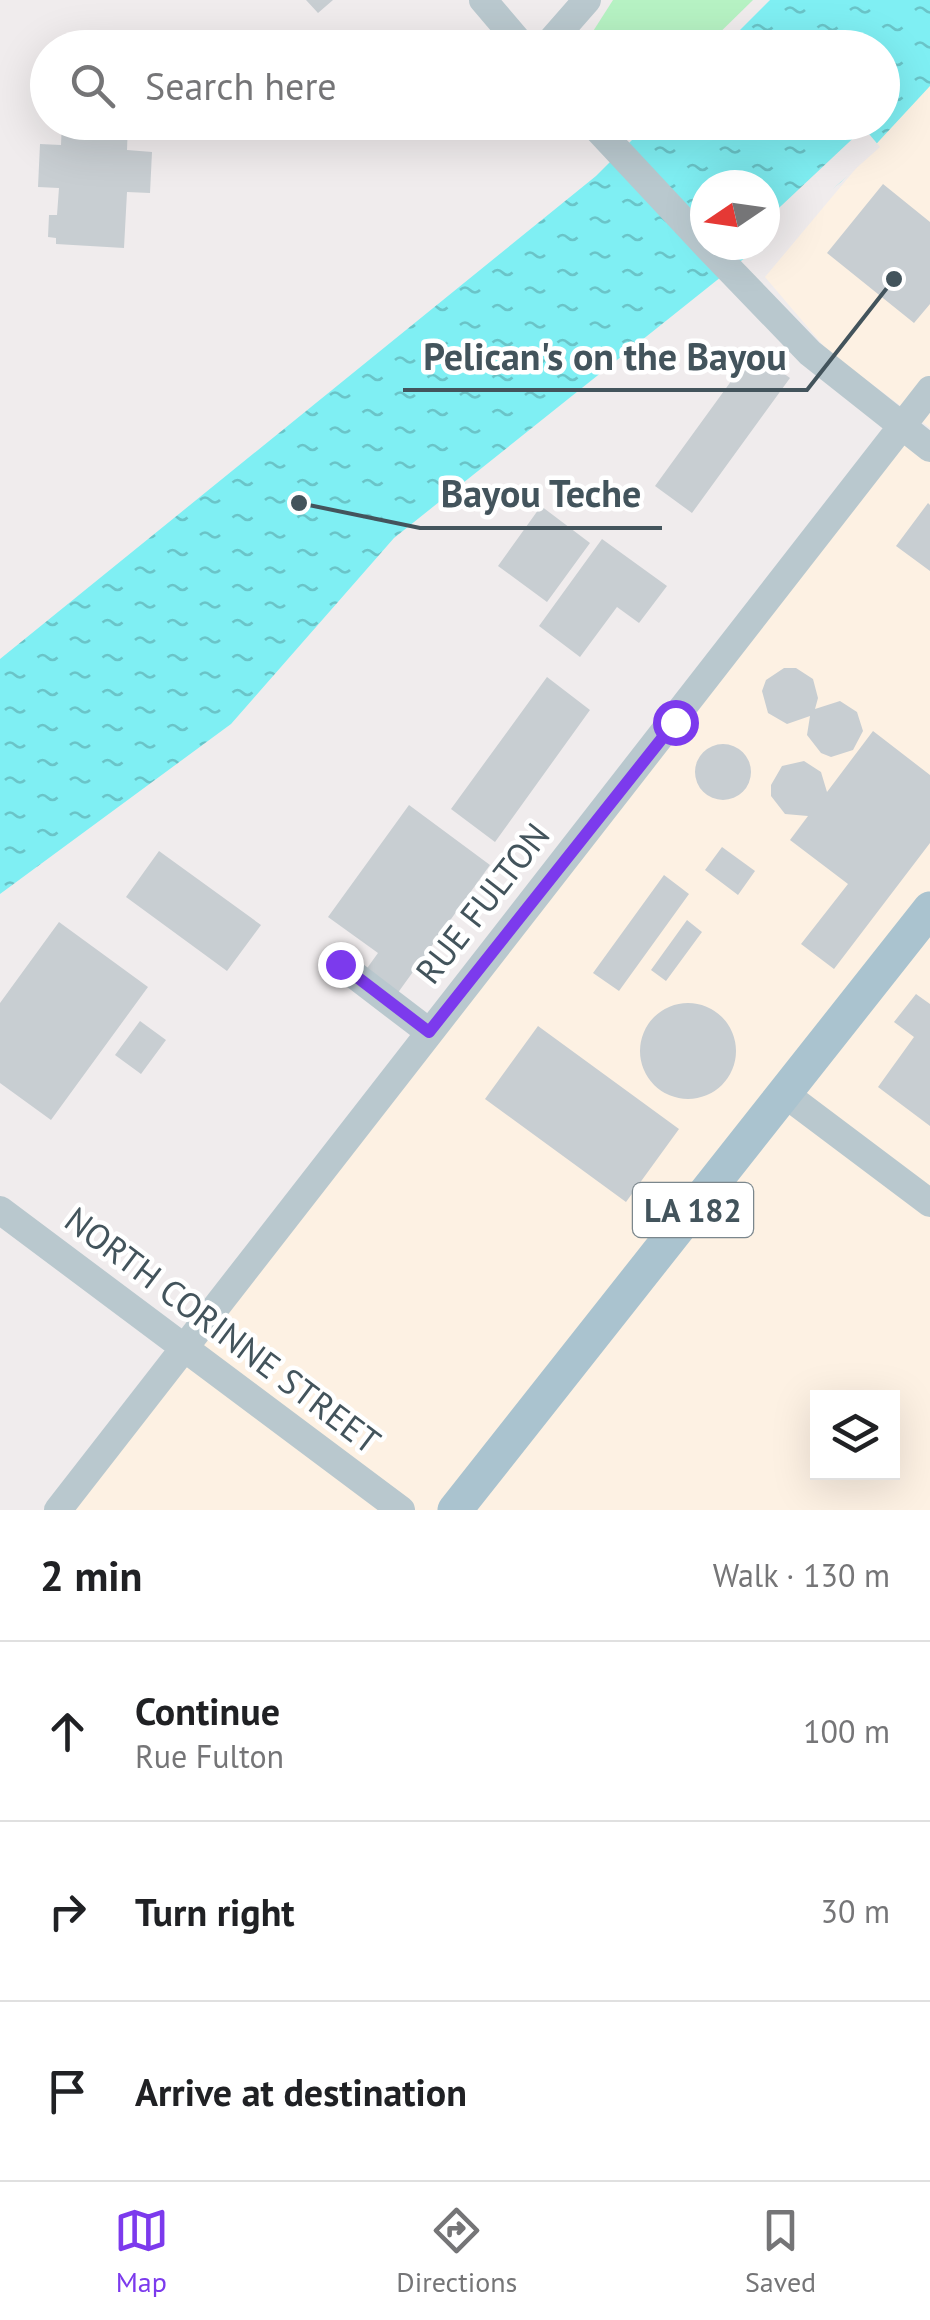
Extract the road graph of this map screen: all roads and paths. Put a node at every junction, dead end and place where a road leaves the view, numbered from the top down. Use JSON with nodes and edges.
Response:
{"nodes":[{"id":1,"x":484,"y":0,"type":"edge"},
{"id":2,"x":587,"y":0,"type":"edge"},
{"id":3,"x":509,"y":30,"type":"edge"},
{"id":4,"x":561,"y":30,"type":"edge"},
{"id":5,"x":607,"y":140,"type":"edge"},
{"id":6,"x":690,"y":227,"type":"edge"},
{"id":7,"x":721,"y":260,"type":"edge"},
{"id":8,"x":930,"y":390,"type":"edge"},
{"id":9,"x":902,"y":427,"type":"junction"},
{"id":10,"x":930,"y":448,"type":"edge"},
{"id":11,"x":930,"y":909,"type":"edge"},
{"id":12,"x":340,"y":964,"type":"dead end"},
{"id":13,"x":429,"y":1032,"type":"junction"},
{"id":14,"x":785,"y":1094,"type":"junction"},
{"id":15,"x":930,"y":1203,"type":"edge"},
{"id":16,"x":0,"y":1210,"type":"edge"},
{"id":17,"x":181,"y":1346,"type":"junction"},
{"id":18,"x":58,"y":1510,"type":"edge"},
{"id":19,"x":402,"y":1510,"type":"edge"},
{"id":20,"x":455,"y":1510,"type":"edge"}],
"edges":[{"from":1,"to":3,"type":"street"},
{"from":2,"to":4,"type":"street"},
{"from":5,"to":6,"type":"street"},
{"from":7,"to":9,"type":"street"},
{"from":8,"to":9,"type":"street","name":"RUE FULTON"},
{"from":9,"to":10,"type":"street"},
{"from":9,"to":13,"type":"street","name":"RUE FULTON"},
{"from":11,"to":14,"type":"main road","number":"LA 182"},
{"from":12,"to":13,"type":"street"},
{"from":13,"to":17,"type":"street","name":"RUE FULTON"},
{"from":14,"to":15,"type":"street"},
{"from":14,"to":20,"type":"main road","number":"LA 182"},
{"from":16,"to":17,"type":"street","name":"NORTH CORINNE STREET"},
{"from":17,"to":18,"type":"street","name":"RUE FULTON"},
{"from":17,"to":19,"type":"street","name":"NORTH CORINNE STREET"}]}
